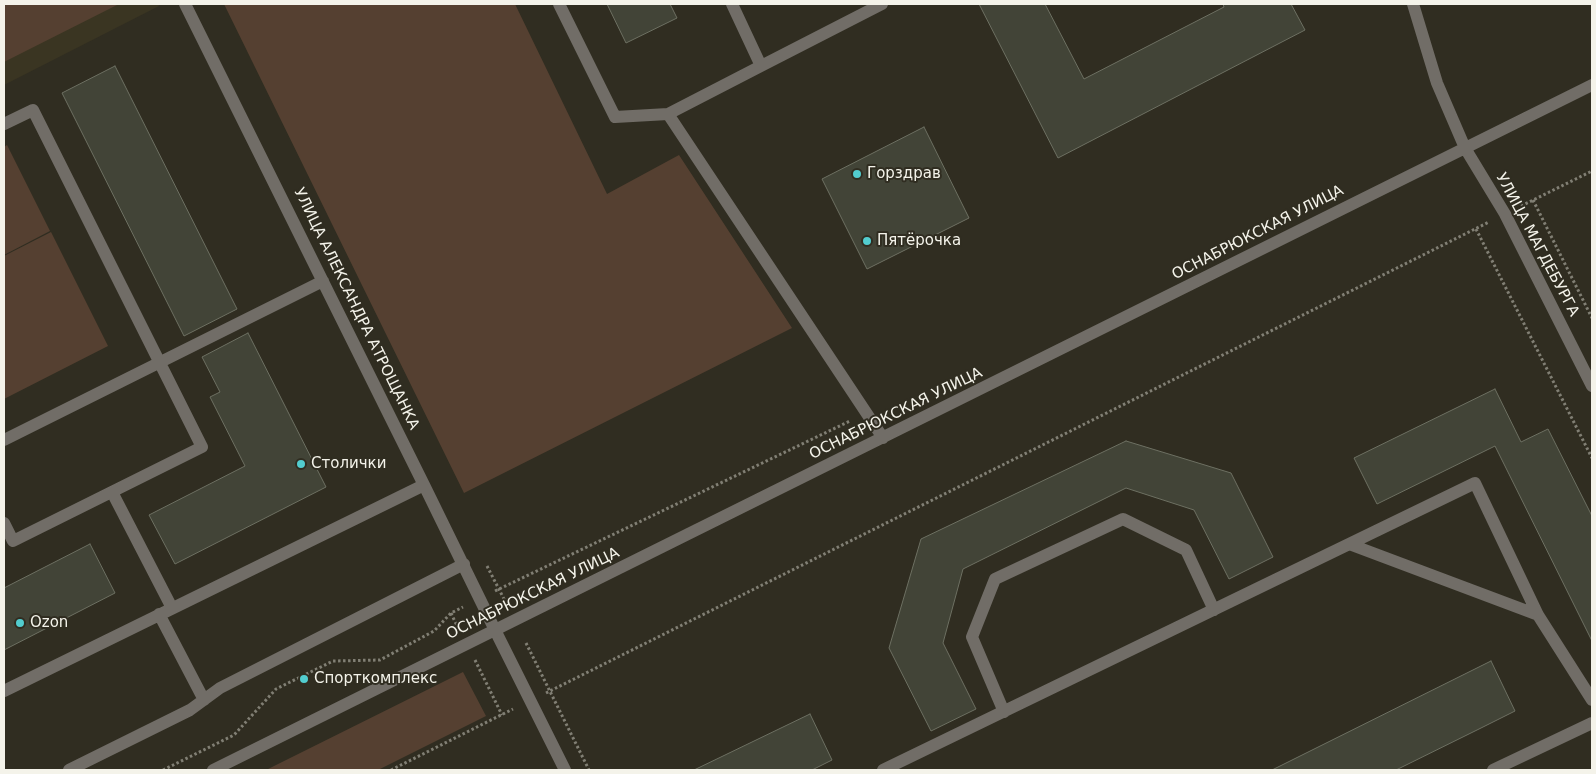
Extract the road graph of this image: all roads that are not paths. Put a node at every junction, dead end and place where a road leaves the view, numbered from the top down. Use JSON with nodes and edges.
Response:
{"nodes":[{"id":1,"x":185,"y":4,"type":"edge"},
{"id":2,"x":559,"y":4,"type":"edge"},
{"id":3,"x":732,"y":4,"type":"edge"},
{"id":4,"x":882,"y":4,"type":"edge"},
{"id":5,"x":1412,"y":4,"type":"edge"},
{"id":6,"x":761,"y":66,"type":"junction"},
{"id":7,"x":1592,"y":85,"type":"edge"},
{"id":8,"x":668,"y":114,"type":"junction"},
{"id":9,"x":4,"y":124,"type":"edge"},
{"id":10,"x":1465,"y":148,"type":"junction"},
{"id":11,"x":323,"y":281,"type":"junction"},
{"id":12,"x":159,"y":362,"type":"junction"},
{"id":13,"x":1592,"y":386,"type":"edge"},
{"id":14,"x":883,"y":438,"type":"junction"},
{"id":15,"x":4,"y":440,"type":"edge"},
{"id":16,"x":424,"y":485,"type":"junction"},
{"id":17,"x":112,"y":492,"type":"junction"},
{"id":18,"x":4,"y":523,"type":"edge"},
{"id":19,"x":1348,"y":544,"type":"junction"},
{"id":20,"x":464,"y":564,"type":"junction"},
{"id":21,"x":172,"y":608,"type":"junction"},
{"id":22,"x":1214,"y":610,"type":"junction"},
{"id":23,"x":159,"y":614,"type":"junction"},
{"id":24,"x":1538,"y":615,"type":"junction"},
{"id":25,"x":495,"y":630,"type":"junction"},
{"id":26,"x":4,"y":691,"type":"edge"},
{"id":27,"x":204,"y":700,"type":"junction"},
{"id":28,"x":1592,"y":700,"type":"edge"},
{"id":29,"x":1004,"y":712,"type":"junction"},
{"id":30,"x":1592,"y":723,"type":"edge"},
{"id":31,"x":888,"y":769,"type":"edge"},
{"id":32,"x":69,"y":770,"type":"edge"},
{"id":33,"x":213,"y":770,"type":"edge"},
{"id":34,"x":566,"y":770,"type":"edge"},
{"id":35,"x":1493,"y":770,"type":"edge"}],
"edges":[{"from":1,"to":11,"type":"street","name":"УЛИЦА АЛЕКСАНДРА АТРОЩАНКА"},
{"from":2,"to":8,"type":"street"},
{"from":3,"to":6,"type":"street"},
{"from":4,"to":6,"type":"street"},
{"from":5,"to":10,"type":"street","name":"УЛИЦА МАГДЕБУРГА"},
{"from":6,"to":8,"type":"street"},
{"from":7,"to":10,"type":"street","name":"ОСНАБРЮКСКАЯ УЛИЦА"},
{"from":8,"to":14,"type":"street"},
{"from":9,"to":12,"type":"street"},
{"from":10,"to":13,"type":"street","name":"УЛИЦА МАГДЕБУРГА"},
{"from":10,"to":14,"type":"street","name":"ОСНАБРЮКСКАЯ УЛИЦА"},
{"from":11,"to":12,"type":"street"},
{"from":11,"to":16,"type":"street","name":"УЛИЦА АЛЕКСАНДРА АТРОЩАНКА"},
{"from":12,"to":15,"type":"street"},
{"from":12,"to":17,"type":"street"},
{"from":14,"to":25,"type":"street","name":"ОСНАБРЮКСКАЯ УЛИЦА"},
{"from":16,"to":20,"type":"street","name":"УЛИЦА АЛЕКСАНДРА АТРОЩАНКА"},
{"from":16,"to":21,"type":"street"},
{"from":17,"to":18,"type":"street"},
{"from":17,"to":21,"type":"street"},
{"from":19,"to":22,"type":"street"},
{"from":19,"to":24,"type":"street"},
{"from":19,"to":24,"type":"street"},
{"from":20,"to":25,"type":"street","name":"УЛИЦА АЛЕКСАНДРА АТРОЩАНКА"},
{"from":20,"to":27,"type":"street"},
{"from":21,"to":23,"type":"street"},
{"from":22,"to":29,"type":"street"},
{"from":22,"to":29,"type":"street"},
{"from":23,"to":26,"type":"street"},
{"from":23,"to":27,"type":"street"},
{"from":24,"to":28,"type":"street"},
{"from":25,"to":33,"type":"street","name":"ОСНАБРЮКСКАЯ УЛИЦА"},
{"from":25,"to":34,"type":"street","name":"УЛИЦА АЛЕКСАНДРА АТРОЩАНКА"},
{"from":27,"to":32,"type":"street"},
{"from":29,"to":31,"type":"street"},
{"from":30,"to":35,"type":"street"}]}
